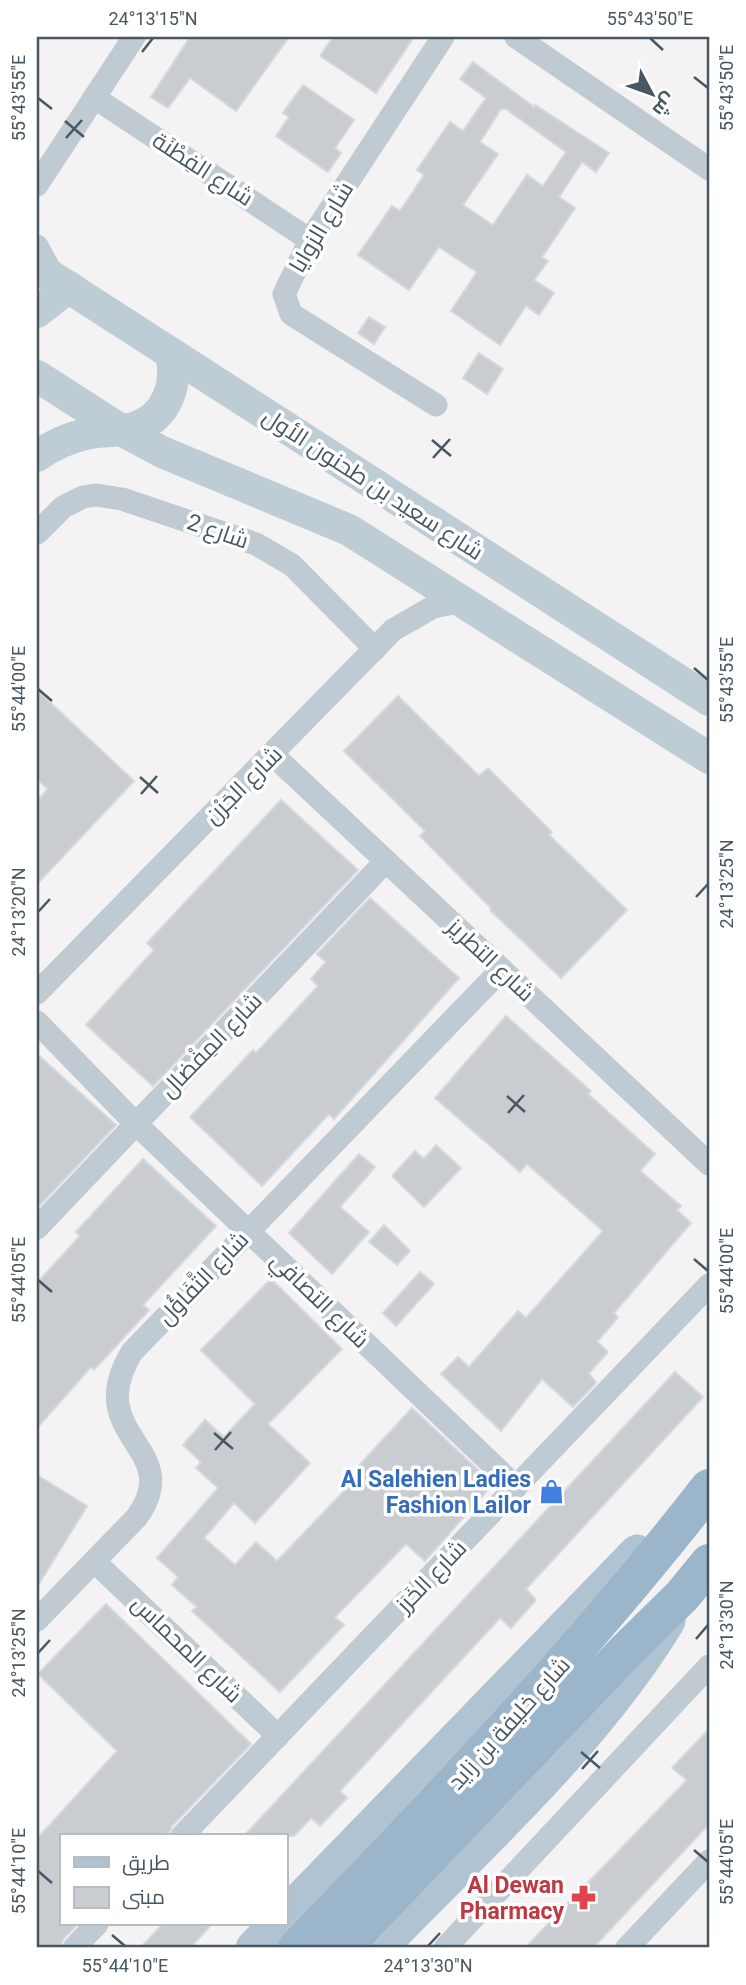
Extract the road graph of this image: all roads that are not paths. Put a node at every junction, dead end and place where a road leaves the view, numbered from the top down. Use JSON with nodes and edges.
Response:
{"nodes":[{"id":1,"x":134,"y":37,"type":"edge"},
{"id":2,"x":443,"y":37,"type":"edge"},
{"id":3,"x":516,"y":37,"type":"edge"},
{"id":4,"x":95,"y":98,"type":"junction"},
{"id":5,"x":707,"y":162,"type":"edge"},
{"id":6,"x":37,"y":185,"type":"edge"},
{"id":7,"x":310,"y":240,"type":"junction"},
{"id":8,"x":37,"y":246,"type":"edge"},
{"id":9,"x":53,"y":277,"type":"edge"},
{"id":10,"x":37,"y":312,"type":"edge"},
{"id":11,"x":171,"y":353,"type":"junction"},
{"id":12,"x":37,"y":376,"type":"edge"},
{"id":13,"x":436,"y":405,"type":"dead end"},
{"id":14,"x":121,"y":430,"type":"junction"},
{"id":15,"x":37,"y":456,"type":"edge"},
{"id":16,"x":37,"y":533,"type":"edge"},
{"id":17,"x":463,"y":601,"type":"junction"},
{"id":18,"x":375,"y":649,"type":"junction"},
{"id":19,"x":709,"y":700,"type":"edge"},
{"id":20,"x":273,"y":755,"type":"junction"},
{"id":21,"x":709,"y":758,"type":"edge"},
{"id":22,"x":386,"y":862,"type":"junction"},
{"id":23,"x":500,"y":970,"type":"junction"},
{"id":24,"x":37,"y":993,"type":"edge"},
{"id":25,"x":37,"y":1022,"type":"edge"},
{"id":26,"x":136,"y":1124,"type":"junction"},
{"id":27,"x":709,"y":1164,"type":"edge"},
{"id":28,"x":37,"y":1228,"type":"edge"},
{"id":29,"x":248,"y":1231,"type":"junction"},
{"id":30,"x":709,"y":1285,"type":"edge"},
{"id":31,"x":516,"y":1487,"type":"junction"},
{"id":32,"x":702,"y":1497,"type":"edge"},
{"id":33,"x":95,"y":1562,"type":"junction"},
{"id":34,"x":709,"y":1563,"type":"edge"},
{"id":35,"x":682,"y":1596,"type":"junction"},
{"id":36,"x":37,"y":1620,"type":"edge"},
{"id":37,"x":709,"y":1666,"type":"edge"},
{"id":38,"x":278,"y":1736,"type":"junction"},
{"id":39,"x":184,"y":1834,"type":"edge"},
{"id":40,"x":709,"y":1861,"type":"edge"},
{"id":41,"x":287,"y":1913,"type":"edge"},
{"id":42,"x":95,"y":1926,"type":"edge"},
{"id":43,"x":274,"y":1926,"type":"edge"},
{"id":44,"x":74,"y":1948,"type":"edge"},
{"id":45,"x":253,"y":1948,"type":"edge"},
{"id":46,"x":297,"y":1948,"type":"edge"},
{"id":47,"x":342,"y":1948,"type":"edge"},
{"id":48,"x":380,"y":1948,"type":"edge"},
{"id":49,"x":444,"y":1948,"type":"edge"},
{"id":50,"x":627,"y":1948,"type":"edge"}],
"edges":[{"from":1,"to":4,"type":"street"},
{"from":2,"to":7,"type":"street","name":"شارع الزوايا"},
{"from":3,"to":5,"type":"street"},
{"from":4,"to":6,"type":"street"},
{"from":4,"to":7,"type":"street","name":"شارع الفِطْنَة"},
{"from":7,"to":13,"type":"street","name":"شارع الزوايا"},
{"from":8,"to":9,"type":"street"},
{"from":9,"to":10,"type":"main road"},
{"from":9,"to":11,"type":"main road","name":"شارع سعيد بن طحنون الأول"},
{"from":11,"to":14,"type":"main road"},
{"from":11,"to":19,"type":"main road","name":"شارع سعيد بن طحنون الأول"},
{"from":12,"to":14,"type":"main road"},
{"from":14,"to":15,"type":"main road"},
{"from":14,"to":17,"type":"main road"},
{"from":16,"to":18,"type":"street","name":"شارع 2"},
{"from":17,"to":18,"type":"street","name":"شارع الجَرْن"},
{"from":17,"to":21,"type":"main road"},
{"from":18,"to":20,"type":"street","name":"شارع الجَرْن"},
{"from":20,"to":22,"type":"street","name":"شارع التطريز"},
{"from":20,"to":24,"type":"street","name":"شارع الجَرْن"},
{"from":22,"to":23,"type":"street","name":"شارع التطريز"},
{"from":22,"to":26,"type":"street","name":"شارع المِفْضال"},
{"from":23,"to":27,"type":"street","name":"شارع التطريز"},
{"from":23,"to":29,"type":"street","name":"شارع التَّفَاؤُل"},
{"from":25,"to":26,"type":"street","name":"شارع التصافي"},
{"from":26,"to":28,"type":"street","name":"شارع المِفْضال"},
{"from":26,"to":29,"type":"street","name":"شارع التصافي"},
{"from":29,"to":31,"type":"street","name":"شارع التصافي"},
{"from":29,"to":33,"type":"street","name":"شارع التَّفَاؤُل"},
{"from":30,"to":31,"type":"street","name":"شارع الخَرَز"},
{"from":31,"to":38,"type":"street","name":"شارع الخَرَز"},
{"from":32,"to":41,"type":"main road"},
{"from":32,"to":46,"type":"highway","name":"شارع خليفة بن زايد"},
{"from":33,"to":36,"type":"street","name":"شارع التَّفَاؤُل"},
{"from":33,"to":38,"type":"street","name":"شارع المحماس"},
{"from":34,"to":35,"type":"highway","name":"شارع خليفة بن زايد"},
{"from":35,"to":47,"type":"highway","name":"شارع خليفة بن زايد"},
{"from":35,"to":48,"type":"main road"},
{"from":37,"to":49,"type":"street"},
{"from":38,"to":39,"type":"street","name":"شارع الخَرَز"},
{"from":40,"to":50,"type":"street"},
{"from":42,"to":44,"type":"street"},
{"from":43,"to":45,"type":"main road"}]}
